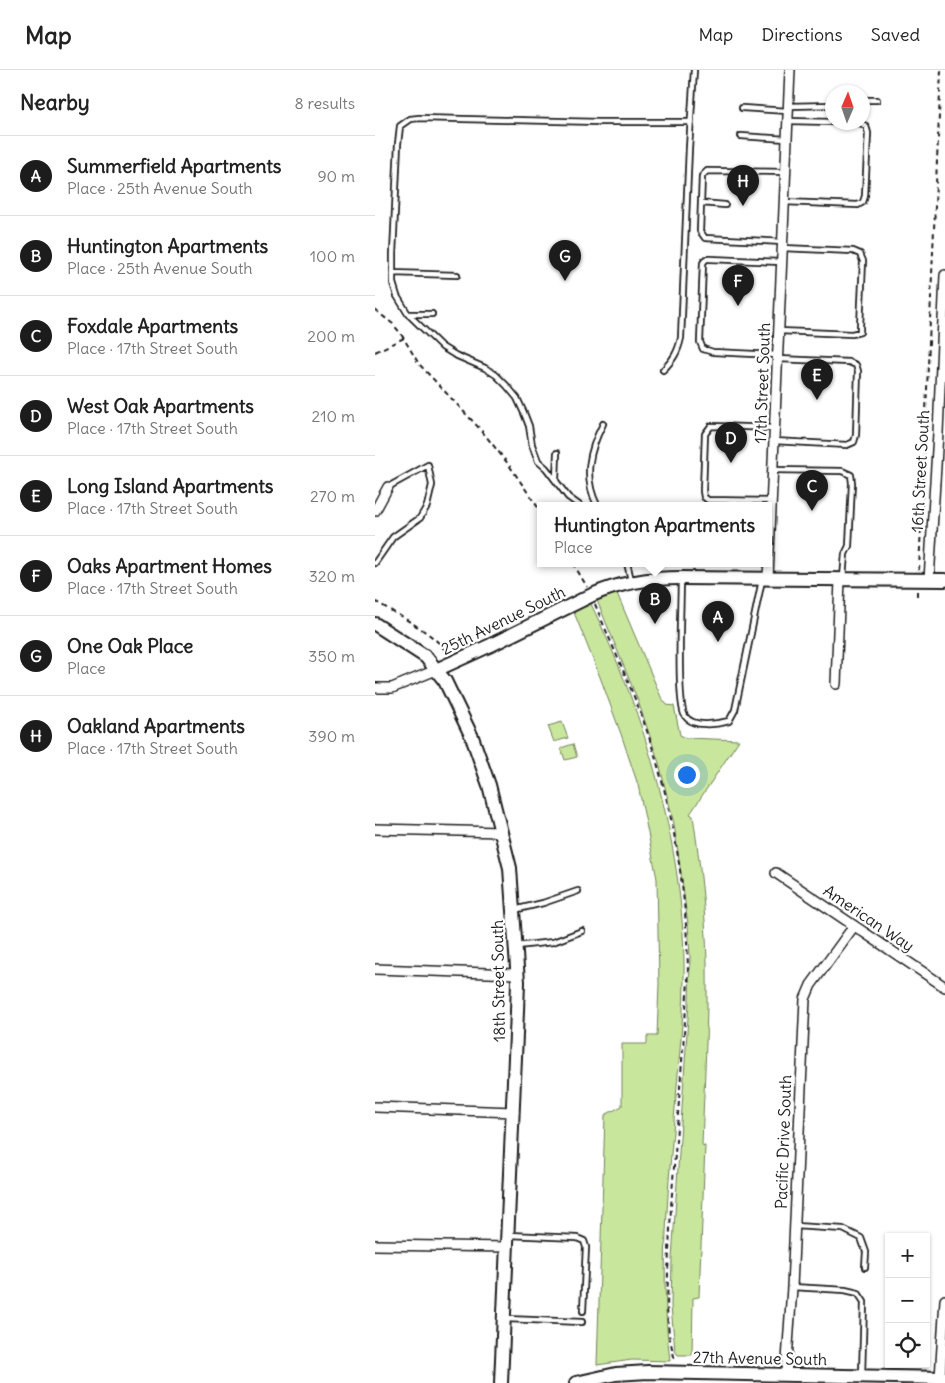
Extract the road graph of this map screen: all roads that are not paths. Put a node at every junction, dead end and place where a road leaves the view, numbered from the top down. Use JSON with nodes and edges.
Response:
{"nodes":[{"id":1,"x":694,"y":70,"type":"edge"},
{"id":2,"x":790,"y":70,"type":"edge"},
{"id":3,"x":870,"y":100,"type":"edge"},
{"id":4,"x":877,"y":100,"type":"dead end"},
{"id":5,"x":825,"y":106,"type":"edge"},
{"id":6,"x":742,"y":108,"type":"dead end"},
{"id":7,"x":788,"y":108,"type":"junction"},
{"id":8,"x":788,"y":121,"type":"junction"},
{"id":9,"x":690,"y":122,"type":"junction"},
{"id":10,"x":825,"y":122,"type":"edge"},
{"id":11,"x":866,"y":130,"type":"edge"},
{"id":12,"x":741,"y":136,"type":"dead end"},
{"id":13,"x":787,"y":139,"type":"junction"},
{"id":14,"x":786,"y":172,"type":"junction"},
{"id":15,"x":784,"y":202,"type":"junction"},
{"id":16,"x":701,"y":203,"type":"junction"},
{"id":17,"x":725,"y":205,"type":"dead end"},
{"id":18,"x":783,"y":245,"type":"junction"},
{"id":19,"x":782,"y":262,"type":"junction"},
{"id":20,"x":393,"y":273,"type":"junction"},
{"id":21,"x":945,"y":274,"type":"edge"},
{"id":22,"x":457,"y":276,"type":"dead end"},
{"id":23,"x":945,"y":290,"type":"edge"},
{"id":24,"x":408,"y":314,"type":"junction"},
{"id":25,"x":432,"y":314,"type":"dead end"},
{"id":26,"x":779,"y":330,"type":"junction"},
{"id":27,"x":778,"y":357,"type":"junction"},
{"id":28,"x":663,"y":370,"type":"dead end"},
{"id":29,"x":603,"y":424,"type":"dead end"},
{"id":30,"x":775,"y":428,"type":"junction"},
{"id":31,"x":942,"y":433,"type":"edge"},
{"id":32,"x":774,"y":441,"type":"junction"},
{"id":33,"x":557,"y":453,"type":"dead end"},
{"id":34,"x":773,"y":470,"type":"junction"},
{"id":35,"x":556,"y":482,"type":"junction"},
{"id":36,"x":388,"y":487,"type":"joint"},
{"id":37,"x":771,"y":501,"type":"joint"},
{"id":38,"x":575,"y":502,"type":"edge"},
{"id":39,"x":596,"y":502,"type":"edge"},
{"id":40,"x":375,"y":511,"type":"edge"},
{"id":41,"x":375,"y":563,"type":"edge"},
{"id":42,"x":628,"y":567,"type":"edge"},
{"id":43,"x":766,"y":567,"type":"edge"},
{"id":44,"x":681,"y":578,"type":"junction"},
{"id":45,"x":765,"y":578,"type":"junction"},
{"id":46,"x":842,"y":580,"type":"junction"},
{"id":47,"x":923,"y":580,"type":"junction"},
{"id":48,"x":945,"y":580,"type":"edge"},
{"id":49,"x":632,"y":581,"type":"junction"},
{"id":50,"x":375,"y":624,"type":"edge"},
{"id":51,"x":436,"y":670,"type":"junction"},
{"id":52,"x":836,"y":684,"type":"dead end"},
{"id":53,"x":375,"y":688,"type":"edge"},
{"id":54,"x":375,"y":830,"type":"edge"},
{"id":55,"x":502,"y":832,"type":"junction"},
{"id":56,"x":776,"y":873,"type":"dead end"},
{"id":57,"x":578,"y":891,"type":"dead end"},
{"id":58,"x":513,"y":910,"type":"junction"},
{"id":59,"x":854,"y":926,"type":"junction"},
{"id":60,"x":582,"y":931,"type":"dead end"},
{"id":61,"x":515,"y":946,"type":"junction"},
{"id":62,"x":375,"y":970,"type":"edge"},
{"id":63,"x":517,"y":974,"type":"junction"},
{"id":64,"x":945,"y":987,"type":"edge"},
{"id":65,"x":375,"y":1108,"type":"edge"},
{"id":66,"x":514,"y":1112,"type":"junction"},
{"id":67,"x":795,"y":1226,"type":"junction"},
{"id":68,"x":508,"y":1241,"type":"junction"},
{"id":69,"x":375,"y":1245,"type":"edge"},
{"id":70,"x":865,"y":1267,"type":"dead end"},
{"id":71,"x":792,"y":1287,"type":"junction"},
{"id":72,"x":945,"y":1300,"type":"edge"},
{"id":73,"x":583,"y":1311,"type":"dead end"},
{"id":74,"x":505,"y":1319,"type":"junction"},
{"id":75,"x":582,"y":1322,"type":"dead end"},
{"id":76,"x":786,"y":1375,"type":"junction"},
{"id":77,"x":862,"y":1376,"type":"junction"},
{"id":78,"x":943,"y":1378,"type":"edge"},
{"id":79,"x":501,"y":1383,"type":"edge"},
{"id":80,"x":576,"y":1383,"type":"edge"}],
"edges":[{"from":1,"to":9,"type":"lane"},
{"from":2,"to":7,"type":"street","name":"17th Street South"},
{"from":3,"to":4,"type":"lane"},
{"from":5,"to":7,"type":"lane"},
{"from":6,"to":7,"type":"lane"},
{"from":7,"to":8,"type":"street","name":"17th Street South"},
{"from":8,"to":10,"type":"lane"},
{"from":8,"to":13,"type":"street","name":"17th Street South"},
{"from":9,"to":20,"type":"lane"},
{"from":9,"to":28,"type":"lane"},
{"from":11,"to":15,"type":"lane"},
{"from":12,"to":13,"type":"lane"},
{"from":13,"to":14,"type":"street","name":"17th Street South"},
{"from":14,"to":15,"type":"street","name":"17th Street South"},
{"from":14,"to":16,"type":"lane"},
{"from":15,"to":18,"type":"street","name":"17th Street South"},
{"from":16,"to":17,"type":"lane"},
{"from":16,"to":18,"type":"lane"},
{"from":18,"to":19,"type":"street","name":"17th Street South"},
{"from":18,"to":26,"type":"lane"},
{"from":19,"to":26,"type":"street","name":"17th Street South"},
{"from":19,"to":27,"type":"lane"},
{"from":20,"to":22,"type":"lane"},
{"from":20,"to":24,"type":"lane"},
{"from":21,"to":23,"type":"street","name":"16th Street South"},
{"from":23,"to":31,"type":"street","name":"16th Street South"},
{"from":24,"to":25,"type":"lane"},
{"from":24,"to":35,"type":"lane"},
{"from":26,"to":27,"type":"street","name":"17th Street South"},
{"from":27,"to":30,"type":"street","name":"17th Street South"},
{"from":27,"to":32,"type":"lane"},
{"from":29,"to":39,"type":"lane"},
{"from":30,"to":32,"type":"street","name":"17th Street South"},
{"from":30,"to":37,"type":"lane"},
{"from":31,"to":47,"type":"street","name":"16th Street South"},
{"from":32,"to":34,"type":"street","name":"17th Street South"},
{"from":33,"to":35,"type":"lane"},
{"from":34,"to":37,"type":"street","name":"17th Street South"},
{"from":34,"to":46,"type":"lane"},
{"from":35,"to":38,"type":"lane"},
{"from":36,"to":40,"type":"street"},
{"from":36,"to":41,"type":"lane"},
{"from":42,"to":49,"type":"lane"},
{"from":43,"to":45,"type":"street","name":"17th Street South"},
{"from":44,"to":45,"type":"street","name":"25th Avenue South"},
{"from":44,"to":45,"type":"lane"},
{"from":44,"to":49,"type":"street","name":"25th Avenue South"},
{"from":45,"to":46,"type":"street","name":"25th Avenue South"},
{"from":46,"to":47,"type":"street","name":"25th Avenue South"},
{"from":46,"to":52,"type":"street"},
{"from":47,"to":48,"type":"street","name":"25th Avenue South"},
{"from":49,"to":51,"type":"street","name":"25th Avenue South"},
{"from":50,"to":51,"type":"street","name":"18th Street South"},
{"from":51,"to":53,"type":"street","name":"25th Avenue South"},
{"from":51,"to":55,"type":"street","name":"18th Street South"},
{"from":54,"to":55,"type":"street"},
{"from":55,"to":58,"type":"street","name":"18th Street South"},
{"from":56,"to":59,"type":"street","name":"American Way"},
{"from":57,"to":58,"type":"lane"},
{"from":58,"to":61,"type":"street","name":"18th Street South"},
{"from":59,"to":64,"type":"street","name":"American Way"},
{"from":59,"to":67,"type":"street","name":"Pacific Drive South"},
{"from":60,"to":61,"type":"lane"},
{"from":61,"to":63,"type":"street","name":"18th Street South"},
{"from":62,"to":63,"type":"street"},
{"from":63,"to":66,"type":"street","name":"18th Street South"},
{"from":65,"to":66,"type":"street"},
{"from":66,"to":68,"type":"street","name":"18th Street South"},
{"from":67,"to":70,"type":"lane"},
{"from":67,"to":71,"type":"street","name":"Pacific Drive South"},
{"from":68,"to":69,"type":"street"},
{"from":68,"to":73,"type":"lane"},
{"from":68,"to":74,"type":"street","name":"18th Street South"},
{"from":71,"to":76,"type":"street","name":"Pacific Drive South"},
{"from":71,"to":77,"type":"lane"},
{"from":72,"to":78,"type":"street"},
{"from":74,"to":75,"type":"lane"},
{"from":74,"to":79,"type":"street","name":"18th Street South"},
{"from":76,"to":77,"type":"street","name":"27th Avenue South"},
{"from":76,"to":80,"type":"street","name":"27th Avenue South"},
{"from":77,"to":78,"type":"street","name":"27th Avenue South"}]}
